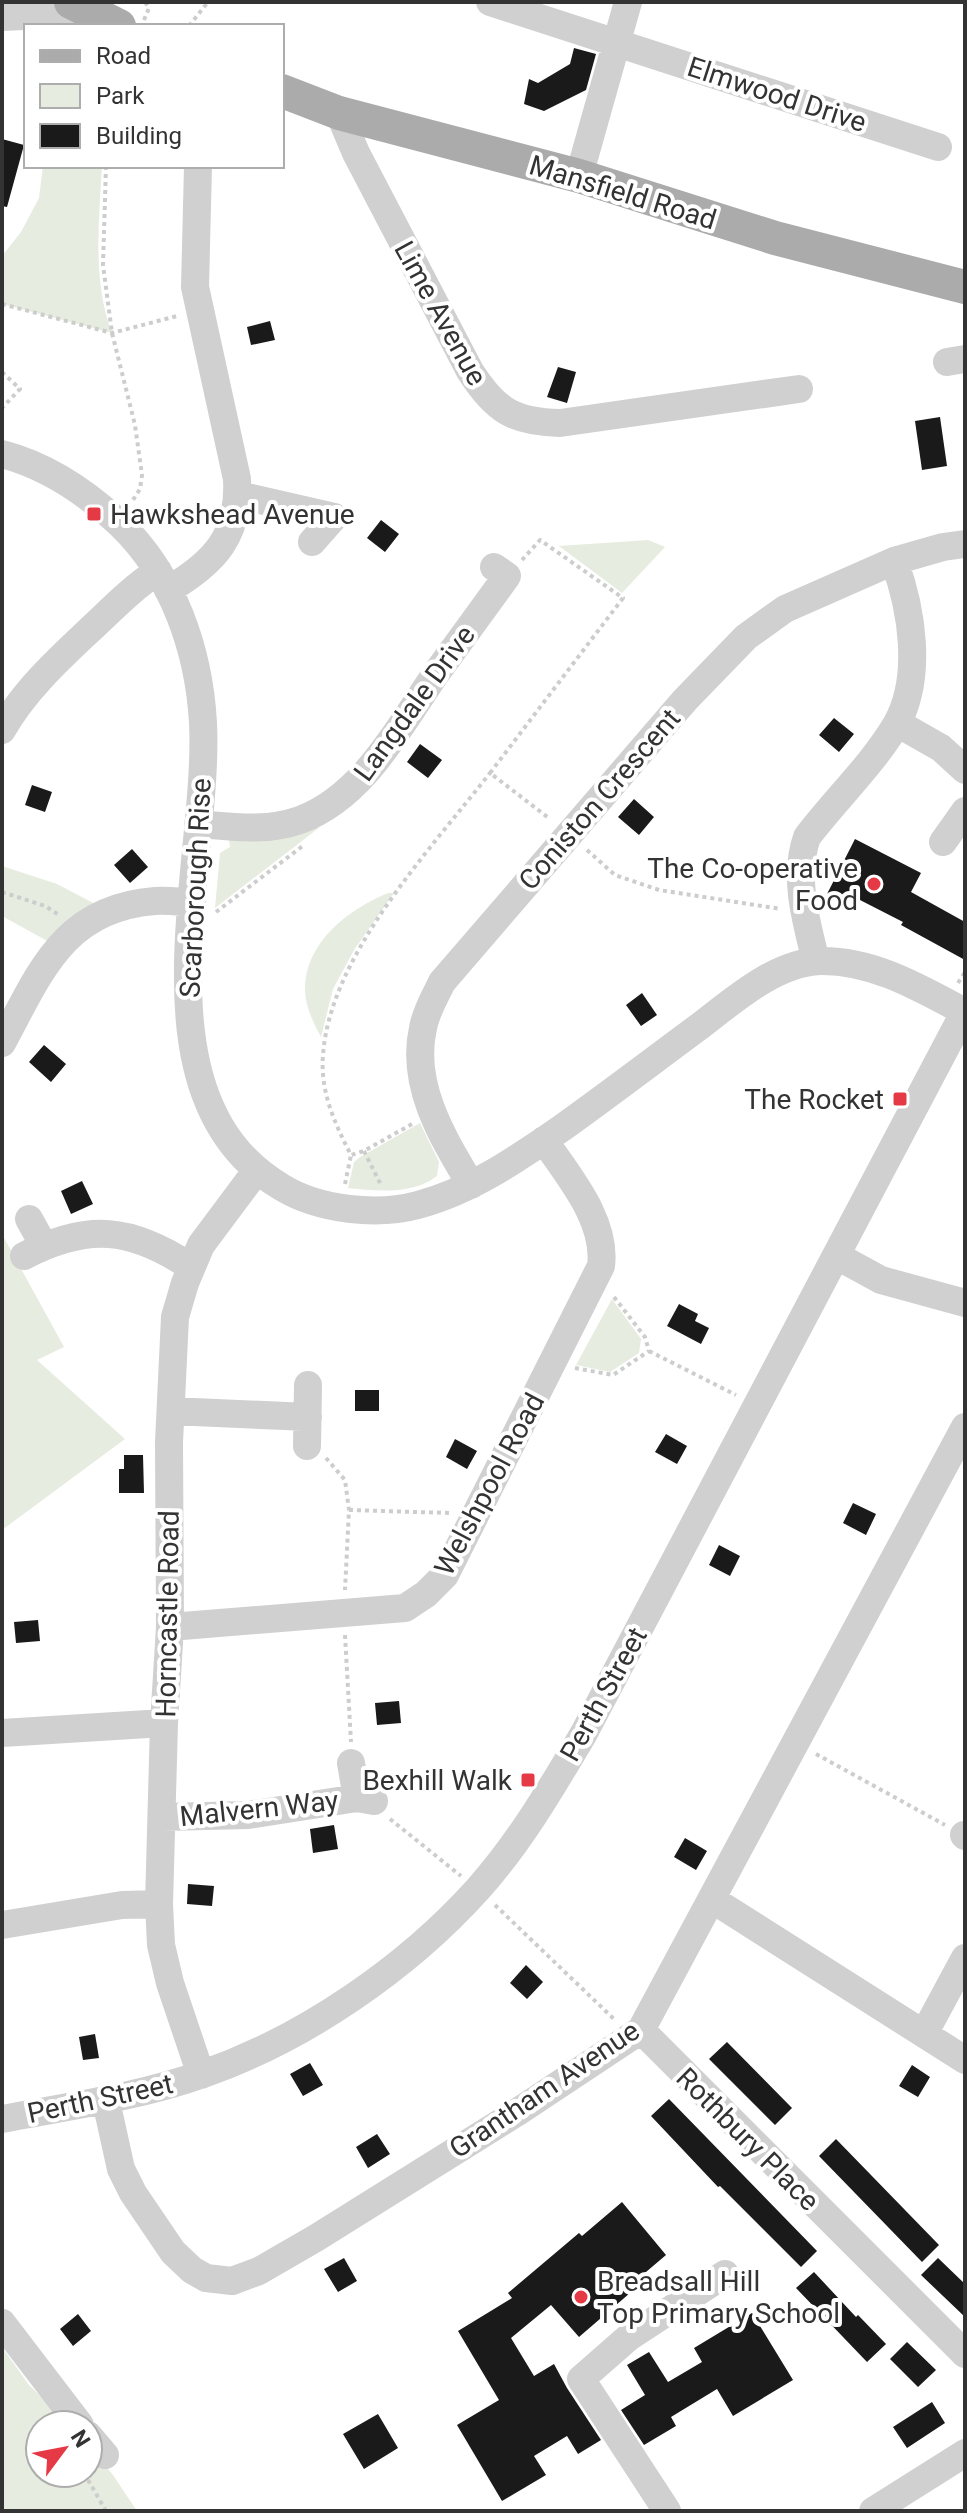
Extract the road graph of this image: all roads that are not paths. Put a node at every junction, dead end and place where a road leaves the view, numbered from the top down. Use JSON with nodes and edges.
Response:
{"nodes":[{"id":1,"x":490,"y":2,"type":"edge"},
{"id":2,"x":628,"y":2,"type":"edge"},
{"id":3,"x":93,"y":14,"type":"edge"},
{"id":4,"x":2,"y":17,"type":"edge"},
{"id":5,"x":616,"y":42,"type":"junction"},
{"id":6,"x":284,"y":92,"type":"edge"},
{"id":7,"x":339,"y":113,"type":"junction"},
{"id":8,"x":938,"y":147,"type":"dead end"},
{"id":9,"x":205,"y":171,"type":"edge"},
{"id":10,"x":579,"y":176,"type":"junction"},
{"id":11,"x":965,"y":287,"type":"edge"},
{"id":12,"x":799,"y":389,"type":"dead end"},
{"id":13,"x":2,"y":454,"type":"edge"},
{"id":14,"x":238,"y":495,"type":"junction"},
{"id":15,"x":312,"y":542,"type":"dead end"},
{"id":16,"x":965,"y":544,"type":"edge"},
{"id":17,"x":894,"y":561,"type":"junction"},
{"id":18,"x":500,"y":572,"type":"road end"},
{"id":19,"x":163,"y":581,"type":"junction"},
{"id":20,"x":897,"y":723,"type":"junction"},
{"id":21,"x":2,"y":730,"type":"edge"},
{"id":22,"x":965,"y":770,"type":"edge"},
{"id":23,"x":965,"y":811,"type":"edge"},
{"id":24,"x":198,"y":824,"type":"junction"},
{"id":25,"x":943,"y":842,"type":"dead end"},
{"id":26,"x":192,"y":903,"type":"junction"},
{"id":27,"x":816,"y":961,"type":"junction"},
{"id":28,"x":965,"y":1011,"type":"edge"},
{"id":29,"x":2,"y":1043,"type":"edge"},
{"id":30,"x":544,"y":1140,"type":"junction"},
{"id":31,"x":257,"y":1170,"type":"junction"},
{"id":32,"x":471,"y":1185,"type":"junction"},
{"id":33,"x":29,"y":1219,"type":"dead end"},
{"id":34,"x":837,"y":1256,"type":"junction"},
{"id":35,"x":191,"y":1267,"type":"junction"},
{"id":36,"x":965,"y":1303,"type":"edge"},
{"id":37,"x":308,"y":1385,"type":"dead end"},
{"id":38,"x":171,"y":1411,"type":"junction"},
{"id":39,"x":308,"y":1417,"type":"junction"},
{"id":40,"x":965,"y":1427,"type":"edge"},
{"id":41,"x":307,"y":1446,"type":"road end"},
{"id":42,"x":170,"y":1627,"type":"junction"},
{"id":43,"x":164,"y":1723,"type":"junction"},
{"id":44,"x":2,"y":1733,"type":"edge"},
{"id":45,"x":351,"y":1763,"type":"road end"},
{"id":46,"x":162,"y":1817,"type":"junction"},
{"id":47,"x":713,"y":1900,"type":"junction"},
{"id":48,"x":159,"y":1904,"type":"junction"},
{"id":49,"x":2,"y":1925,"type":"edge"},
{"id":50,"x":965,"y":1958,"type":"edge"},
{"id":51,"x":636,"y":2034,"type":"junction"},
{"id":52,"x":924,"y":2034,"type":"junction"},
{"id":53,"x":965,"y":2060,"type":"edge"},
{"id":54,"x":201,"y":2075,"type":"junction"},
{"id":55,"x":106,"y":2101,"type":"junction"},
{"id":56,"x":2,"y":2119,"type":"edge"},
{"id":57,"x":725,"y":2274,"type":"dead end"},
{"id":58,"x":2,"y":2323,"type":"edge"},
{"id":59,"x":965,"y":2354,"type":"edge"},
{"id":60,"x":72,"y":2409,"type":"edge"},
{"id":61,"x":965,"y":2453,"type":"edge"},
{"id":62,"x":667,"y":2511,"type":"edge"},
{"id":63,"x":873,"y":2511,"type":"edge"}],
"edges":[{"from":1,"to":5,"type":"street","name":"Elmwood Drive"},
{"from":2,"to":5,"type":"street"},
{"from":3,"to":4,"type":"street"},
{"from":5,"to":8,"type":"street","name":"Elmwood Drive"},
{"from":5,"to":10,"type":"street"},
{"from":6,"to":7,"type":"main road","name":"Mansfield Road"},
{"from":7,"to":10,"type":"main road","name":"Mansfield Road"},
{"from":7,"to":12,"type":"street","name":"Lime Avenue"},
{"from":9,"to":14,"type":"street"},
{"from":10,"to":11,"type":"main road","name":"Mansfield Road"},
{"from":13,"to":19,"type":"street","name":"Scarborough Rise"},
{"from":14,"to":15,"type":"street"},
{"from":14,"to":19,"type":"street"},
{"from":16,"to":17,"type":"street","name":"Coniston Crescent"},
{"from":17,"to":20,"type":"street"},
{"from":17,"to":32,"type":"street","name":"Coniston Crescent"},
{"from":18,"to":24,"type":"street","name":"Langdale Drive"},
{"from":19,"to":21,"type":"street"},
{"from":19,"to":24,"type":"street","name":"Scarborough Rise"},
{"from":20,"to":22,"type":"street"},
{"from":20,"to":27,"type":"street"},
{"from":23,"to":25,"type":"street"},
{"from":24,"to":26,"type":"street","name":"Scarborough Rise"},
{"from":26,"to":29,"type":"street"},
{"from":26,"to":31,"type":"street","name":"Scarborough Rise"},
{"from":27,"to":28,"type":"street","name":"Scarborough Rise"},
{"from":27,"to":30,"type":"street","name":"Scarborough Rise"},
{"from":28,"to":34,"type":"street","name":"Perth Street"},
{"from":30,"to":32,"type":"street","name":"Scarborough Rise"},
{"from":30,"to":42,"type":"street","name":"Welshpool Road"},
{"from":31,"to":32,"type":"street","name":"Scarborough Rise"},
{"from":31,"to":35,"type":"street","name":"Horncastle Road"},
{"from":33,"to":35,"type":"street"},
{"from":34,"to":36,"type":"street"},
{"from":34,"to":54,"type":"street","name":"Perth Street"},
{"from":35,"to":38,"type":"street","name":"Horncastle Road"},
{"from":37,"to":39,"type":"street"},
{"from":38,"to":39,"type":"street"},
{"from":38,"to":42,"type":"street","name":"Horncastle Road"},
{"from":39,"to":41,"type":"street"},
{"from":40,"to":47,"type":"street","name":"Grantham Avenue"},
{"from":42,"to":43,"type":"street","name":"Horncastle Road"},
{"from":43,"to":44,"type":"street"},
{"from":43,"to":46,"type":"street","name":"Horncastle Road"},
{"from":45,"to":46,"type":"street","name":"Malvern Way"},
{"from":46,"to":48,"type":"street","name":"Horncastle Road"},
{"from":47,"to":51,"type":"street","name":"Grantham Avenue"},
{"from":47,"to":52,"type":"street"},
{"from":48,"to":49,"type":"street"},
{"from":48,"to":54,"type":"street","name":"Horncastle Road"},
{"from":50,"to":52,"type":"street"},
{"from":51,"to":55,"type":"street","name":"Grantham Avenue"},
{"from":51,"to":59,"type":"street","name":"Rothbury Place"},
{"from":52,"to":53,"type":"street"},
{"from":54,"to":55,"type":"street","name":"Perth Street"},
{"from":55,"to":56,"type":"street","name":"Perth Street"},
{"from":57,"to":62,"type":"street"},
{"from":58,"to":60,"type":"street"},
{"from":61,"to":63,"type":"street"}]}
